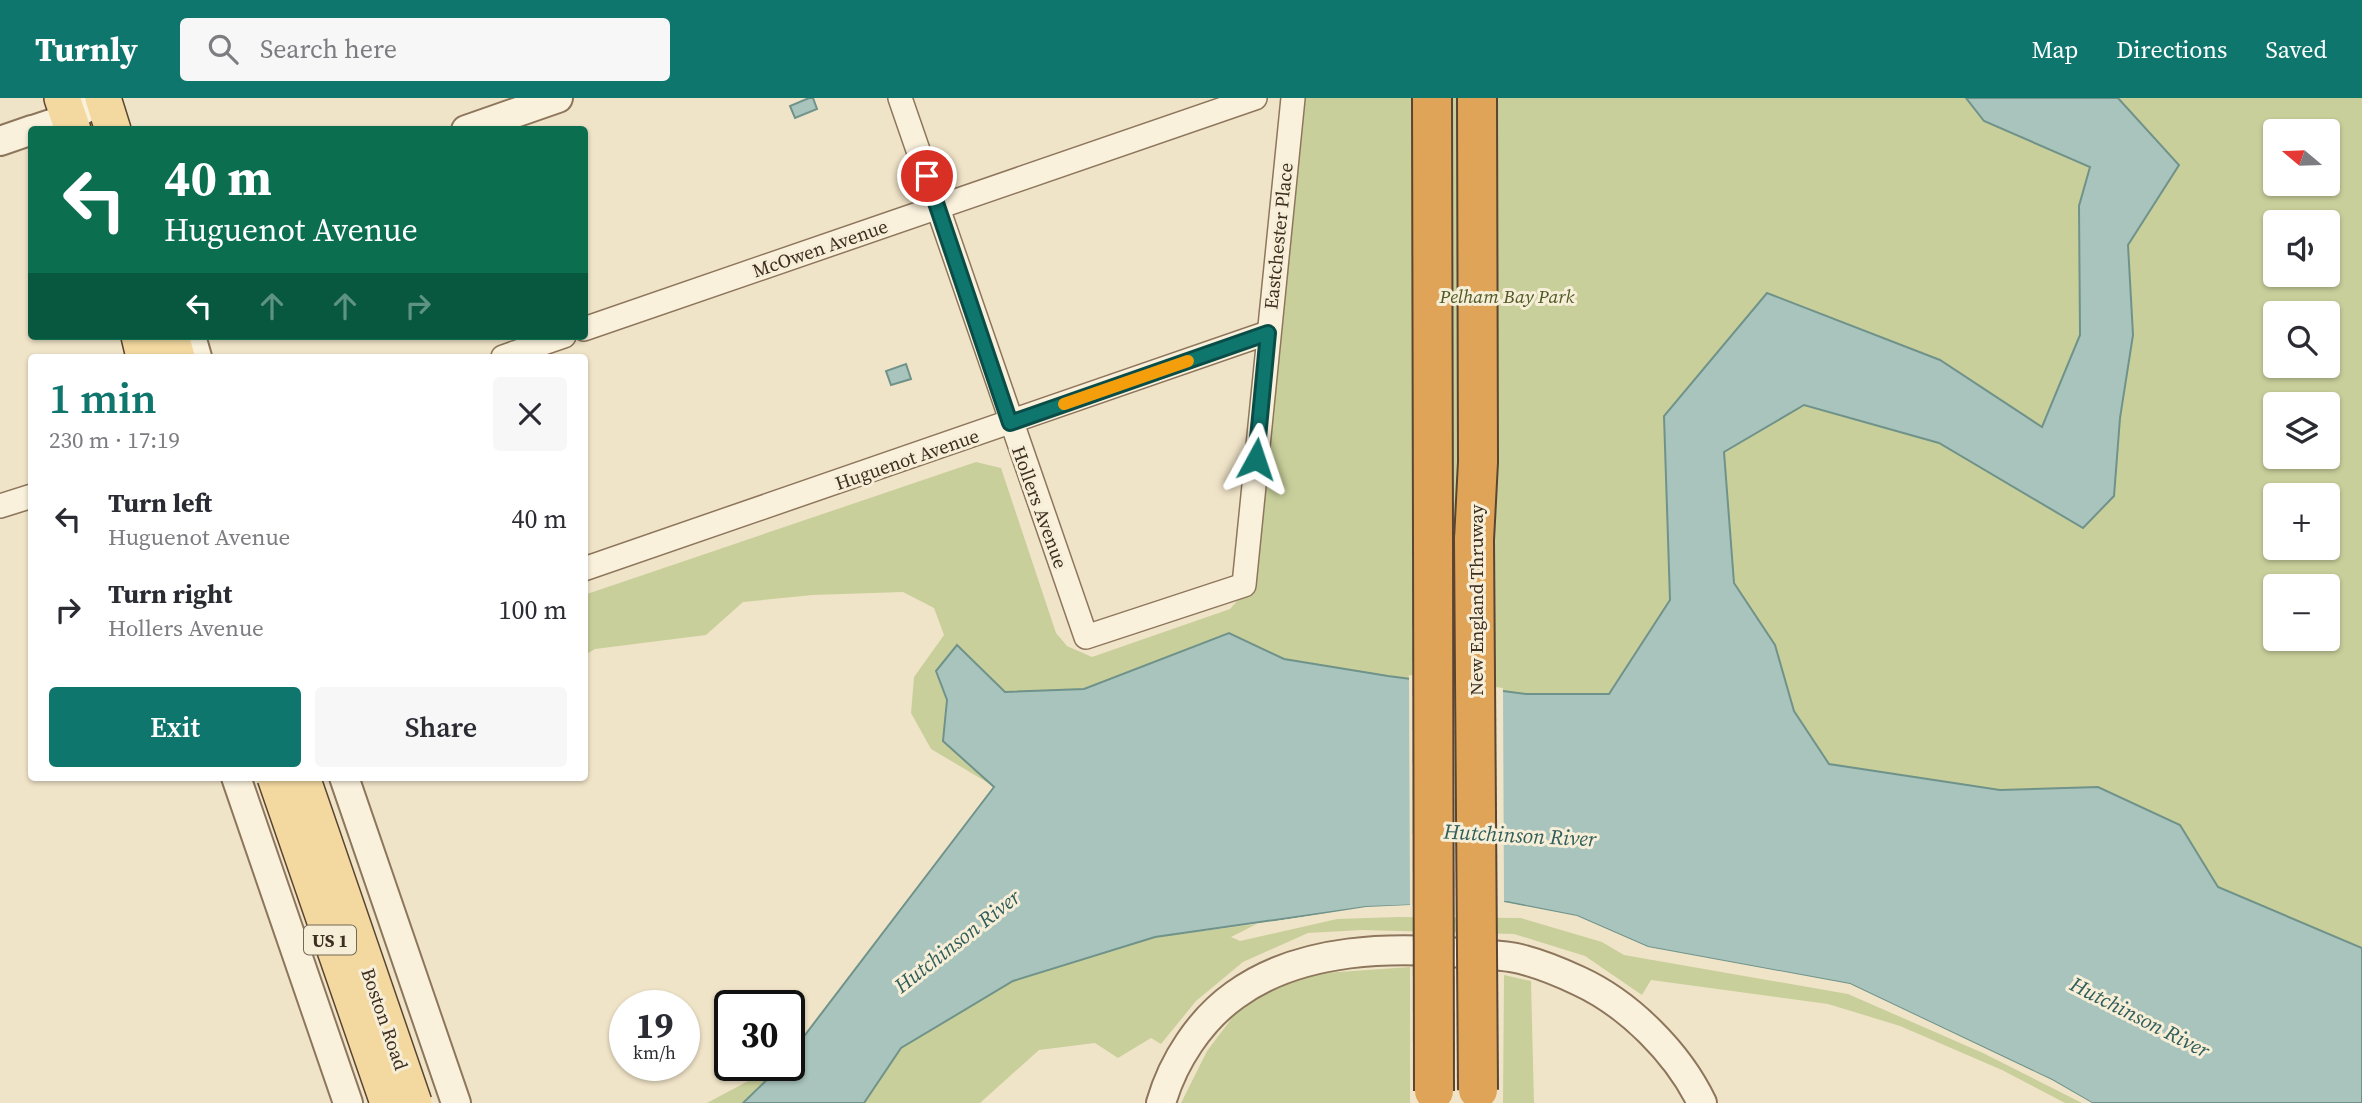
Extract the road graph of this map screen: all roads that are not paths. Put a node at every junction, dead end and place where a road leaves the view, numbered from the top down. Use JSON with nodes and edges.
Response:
{"nodes":[{"id":1,"x":103,"y":98,"type":"edge"},
{"id":2,"x":558,"y":98,"type":"edge"},
{"id":3,"x":900,"y":98,"type":"edge"},
{"id":4,"x":1255,"y":98,"type":"edge"},
{"id":5,"x":1293,"y":98,"type":"edge"},
{"id":6,"x":1432,"y":98,"type":"edge"},
{"id":7,"x":1477,"y":98,"type":"edge"},
{"id":8,"x":68,"y":115,"type":"edge"},
{"id":9,"x":42,"y":126,"type":"edge"},
{"id":10,"x":112,"y":126,"type":"edge"},
{"id":11,"x":478,"y":126,"type":"edge"},
{"id":12,"x":28,"y":131,"type":"edge"},
{"id":13,"x":0,"y":141,"type":"edge"},
{"id":14,"x":937,"y":208,"type":"junction"},
{"id":15,"x":588,"y":328,"type":"edge"},
{"id":16,"x":1268,"y":333,"type":"junction"},
{"id":17,"x":552,"y":340,"type":"edge"},
{"id":18,"x":148,"y":348,"type":"edge"},
{"id":19,"x":167,"y":354,"type":"edge"},
{"id":20,"x":512,"y":354,"type":"edge"},
{"id":21,"x":1010,"y":423,"type":"junction"},
{"id":22,"x":28,"y":497,"type":"edge"},
{"id":23,"x":0,"y":506,"type":"edge"},
{"id":24,"x":588,"y":568,"type":"edge"},
{"id":25,"x":1086,"y":637,"type":"joint"},
{"id":26,"x":237,"y":781,"type":"edge"},
{"id":27,"x":276,"y":781,"type":"edge"},
{"id":28,"x":303,"y":781,"type":"edge"},
{"id":29,"x":348,"y":789,"type":"edge"},
{"id":30,"x":257,"y":838,"type":"junction"},
{"id":31,"x":431,"y":1031,"type":"junction"},
{"id":32,"x":335,"y":1065,"type":"junction"},
{"id":33,"x":1434,"y":1097,"type":"edge"},
{"id":34,"x":1478,"y":1097,"type":"edge"},
{"id":35,"x":348,"y":1103,"type":"edge"},
{"id":36,"x":388,"y":1103,"type":"edge"},
{"id":37,"x":414,"y":1103,"type":"edge"},
{"id":38,"x":456,"y":1103,"type":"edge"},
{"id":39,"x":1161,"y":1103,"type":"edge"},
{"id":40,"x":1702,"y":1103,"type":"edge"}],
"edges":[{"from":1,"to":8,"type":"street"},
{"from":1,"to":10,"type":"main road"},
{"from":2,"to":11,"type":"street"},
{"from":3,"to":14,"type":"street","name":"Hollers Avenue"},
{"from":4,"to":14,"type":"street","name":"McOwen Avenue"},
{"from":5,"to":16,"type":"street","name":"Eastchester Place"},
{"from":6,"to":33,"type":"highway","bridge":true},
{"from":7,"to":34,"type":"highway","name":"New England Thruway","bridge":true},
{"from":8,"to":9,"type":"street"},
{"from":12,"to":13,"type":"street"},
{"from":14,"to":15,"type":"street","name":"McOwen Avenue"},
{"from":14,"to":21,"type":"street","name":"Hollers Avenue"},
{"from":16,"to":21,"type":"street","name":"Huguenot Avenue"},
{"from":16,"to":25,"type":"street","name":"Eastchester Place"},
{"from":17,"to":20,"type":"street"},
{"from":18,"to":19,"type":"main road"},
{"from":21,"to":24,"type":"street","name":"Huguenot Avenue"},
{"from":21,"to":25,"type":"street","name":"Hollers Avenue"},
{"from":22,"to":23,"type":"street"},
{"from":26,"to":30,"type":"street"},
{"from":27,"to":36,"type":"main road","name":"Boston Road","number":"US 1","bridge":true},
{"from":28,"to":37,"type":"main road","name":"Boston Road","number":"US 1","bridge":true},
{"from":29,"to":30,"type":"street"},
{"from":29,"to":31,"type":"street","name":"Boston Road"},
{"from":30,"to":32,"type":"street"},
{"from":31,"to":32,"type":"street"},
{"from":31,"to":38,"type":"street","name":"Boston Road"},
{"from":32,"to":35,"type":"street"},
{"from":39,"to":40,"type":"street"}]}
